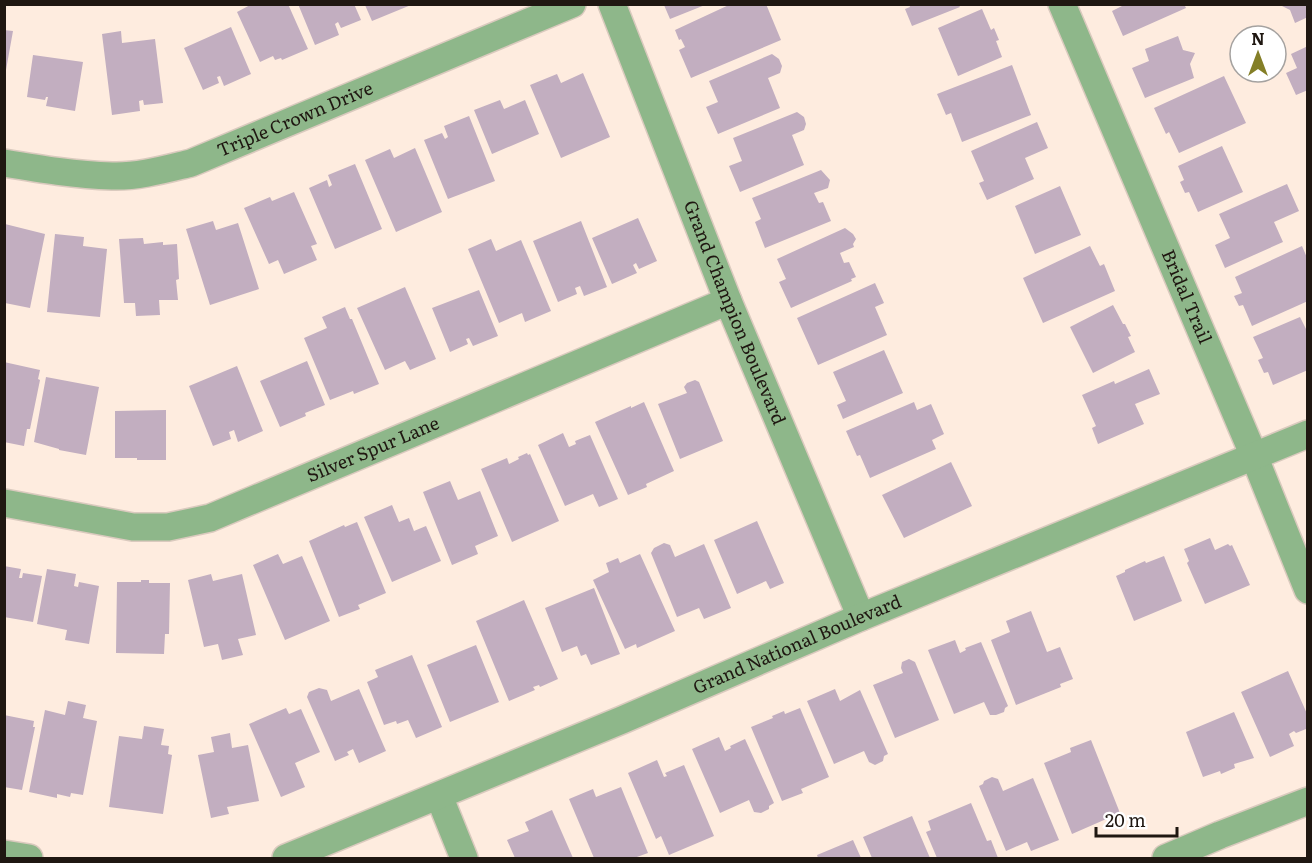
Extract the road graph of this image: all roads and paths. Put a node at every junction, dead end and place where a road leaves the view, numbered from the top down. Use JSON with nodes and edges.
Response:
{"nodes":[{"id":1,"x":572,"y":4,"type":"edge"},
{"id":2,"x":612,"y":4,"type":"edge"},
{"id":3,"x":1062,"y":4,"type":"edge"},
{"id":4,"x":4,"y":163,"type":"edge"},
{"id":5,"x":728,"y":301,"type":"junction"},
{"id":6,"x":1308,"y":435,"type":"edge"},
{"id":7,"x":1254,"y":456,"type":"junction"},
{"id":8,"x":4,"y":503,"type":"edge"},
{"id":9,"x":1308,"y":590,"type":"edge"},
{"id":10,"x":861,"y":618,"type":"junction"},
{"id":11,"x":439,"y":796,"type":"junction"},
{"id":12,"x":1308,"y":801,"type":"edge"},
{"id":13,"x":4,"y":854,"type":"edge"},
{"id":14,"x":29,"y":858,"type":"edge"},
{"id":15,"x":286,"y":858,"type":"edge"},
{"id":16,"x":464,"y":858,"type":"edge"},
{"id":17,"x":1166,"y":858,"type":"edge"}],
"edges":[{"from":1,"to":4,"type":"street","name":"Triple Crown Drive"},
{"from":2,"to":5,"type":"street","name":"Grand Champion Boulevard"},
{"from":3,"to":7,"type":"street","name":"Bridal Trail"},
{"from":5,"to":8,"type":"street","name":"Silver Spur Lane"},
{"from":5,"to":10,"type":"street","name":"Grand Champion Boulevard"},
{"from":6,"to":7,"type":"street","name":"Grand National Boulevard"},
{"from":7,"to":9,"type":"street","name":"Bridal Trail"},
{"from":7,"to":10,"type":"street","name":"Grand National Boulevard"},
{"from":10,"to":11,"type":"street","name":"Grand National Boulevard"},
{"from":11,"to":15,"type":"street","name":"Grand National Boulevard"},
{"from":11,"to":16,"type":"street"},
{"from":12,"to":17,"type":"street"},
{"from":13,"to":14,"type":"street"}]}
